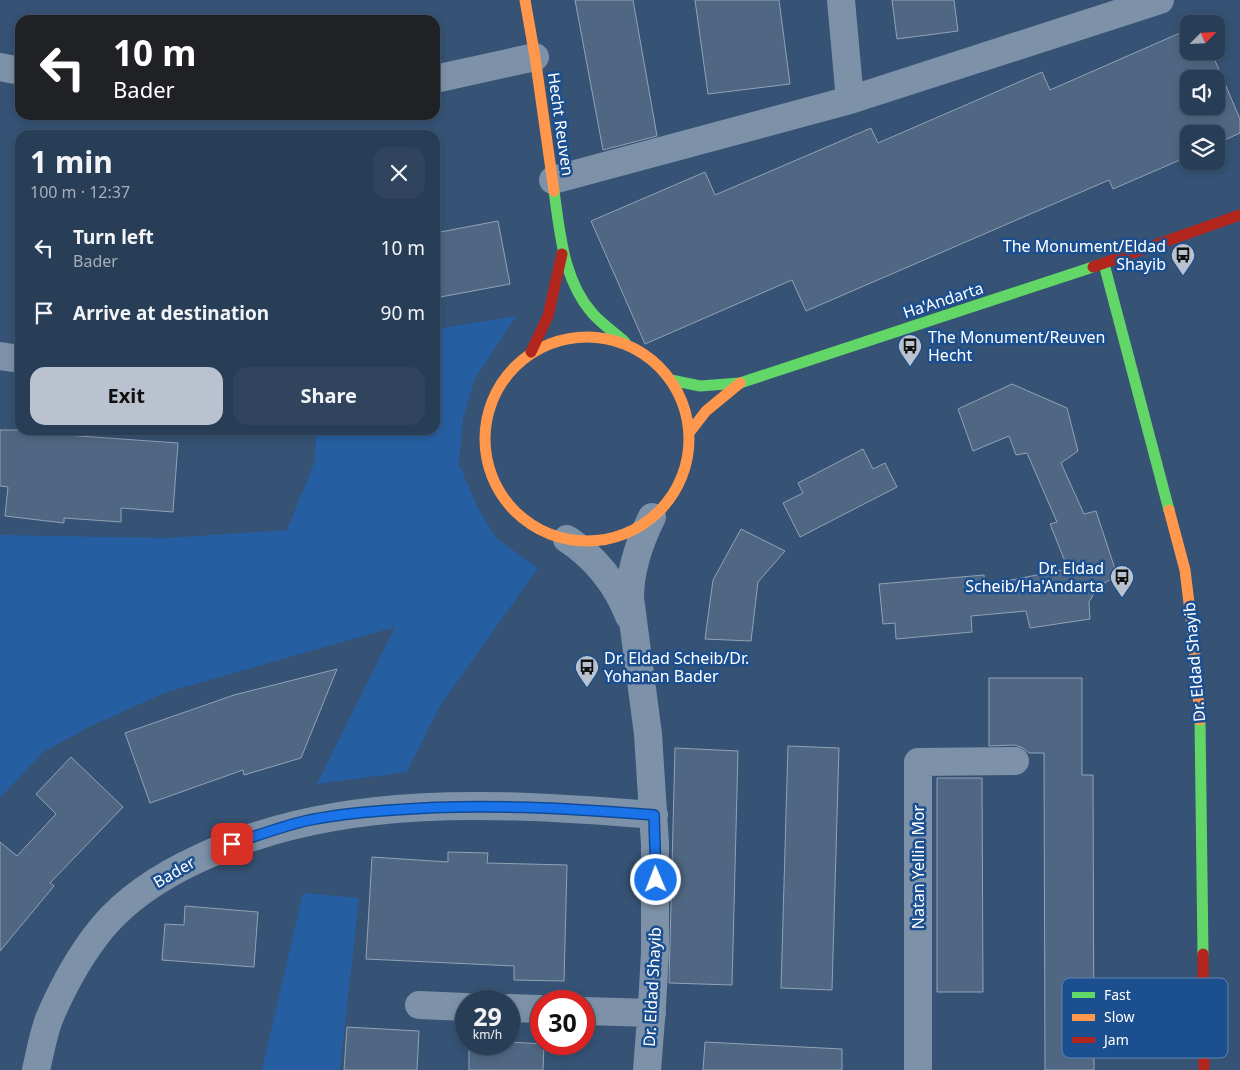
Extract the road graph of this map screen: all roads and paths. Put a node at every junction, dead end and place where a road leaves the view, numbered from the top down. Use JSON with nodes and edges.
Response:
{"nodes":[{"id":1,"x":525,"y":0,"type":"edge"},
{"id":2,"x":841,"y":0,"type":"edge"},
{"id":3,"x":1160,"y":0,"type":"edge"},
{"id":4,"x":535,"y":57,"type":"junction"},
{"id":5,"x":0,"y":67,"type":"edge"},
{"id":6,"x":15,"y":71,"type":"edge"},
{"id":7,"x":440,"y":77,"type":"edge"},
{"id":8,"x":850,"y":100,"type":"junction"},
{"id":9,"x":553,"y":180,"type":"junction"},
{"id":10,"x":1240,"y":215,"type":"edge"},
{"id":11,"x":562,"y":253,"type":"junction"},
{"id":12,"x":1104,"y":264,"type":"junction"},
{"id":13,"x":628,"y":345,"type":"junction"},
{"id":14,"x":531,"y":352,"type":"junction"},
{"id":15,"x":0,"y":356,"type":"edge"},
{"id":16,"x":15,"y":358,"type":"edge"},
{"id":17,"x":671,"y":380,"type":"junction"},
{"id":18,"x":740,"y":384,"type":"junction"},
{"id":19,"x":690,"y":433,"type":"junction"},
{"id":20,"x":652,"y":518,"type":"junction"},
{"id":21,"x":568,"y":540,"type":"junction"},
{"id":22,"x":633,"y":626,"type":"junction"},
{"id":23,"x":1015,"y":762,"type":"dead end"},
{"id":24,"x":654,"y":815,"type":"junction"},
{"id":25,"x":1203,"y":978,"type":"edge"},
{"id":26,"x":419,"y":1005,"type":"dead end"},
{"id":27,"x":455,"y":1007,"type":"edge"},
{"id":28,"x":595,"y":1011,"type":"edge"},
{"id":29,"x":652,"y":1013,"type":"junction"},
{"id":30,"x":36,"y":1070,"type":"edge"},
{"id":31,"x":647,"y":1070,"type":"edge"},
{"id":32,"x":918,"y":1070,"type":"edge"}],
"edges":[{"from":1,"to":4,"type":"street","name":"Hecht Reuven"},
{"from":2,"to":8,"type":"street"},
{"from":3,"to":8,"type":"street"},
{"from":4,"to":7,"type":"street"},
{"from":4,"to":9,"type":"street","name":"Hecht Reuven"},
{"from":5,"to":6,"type":"street"},
{"from":8,"to":9,"type":"street"},
{"from":9,"to":11,"type":"street","name":"Hecht Reuven"},
{"from":10,"to":12,"type":"street","name":"Ha'Andarta"},
{"from":11,"to":13,"type":"street","name":"Hecht Reuven"},
{"from":11,"to":14,"type":"street","name":"Hecht Reuven"},
{"from":12,"to":18,"type":"street","name":"Ha'Andarta"},
{"from":12,"to":25,"type":"street","name":"Dr. Eldad Shayib"},
{"from":13,"to":14,"type":"street"},
{"from":13,"to":17,"type":"street"},
{"from":14,"to":21,"type":"street"},
{"from":15,"to":16,"type":"street"},
{"from":17,"to":18,"type":"street","name":"Ha'Andarta"},
{"from":17,"to":19,"type":"street"},
{"from":18,"to":19,"type":"street","name":"Ha'Andarta"},
{"from":19,"to":20,"type":"street"},
{"from":20,"to":21,"type":"street"},
{"from":20,"to":22,"type":"street"},
{"from":21,"to":22,"type":"street","name":"Dr. Eldad Shayib"},
{"from":22,"to":24,"type":"street","name":"Dr. Eldad Shayib"},
{"from":23,"to":32,"type":"street","name":"Natan Yellin Mor"},
{"from":24,"to":29,"type":"street","name":"Dr. Eldad Shayib"},
{"from":24,"to":30,"type":"street","name":"Bader"},
{"from":26,"to":27,"type":"street"},
{"from":28,"to":29,"type":"street"},
{"from":29,"to":31,"type":"street","name":"Dr. Eldad Shayib"}]}
